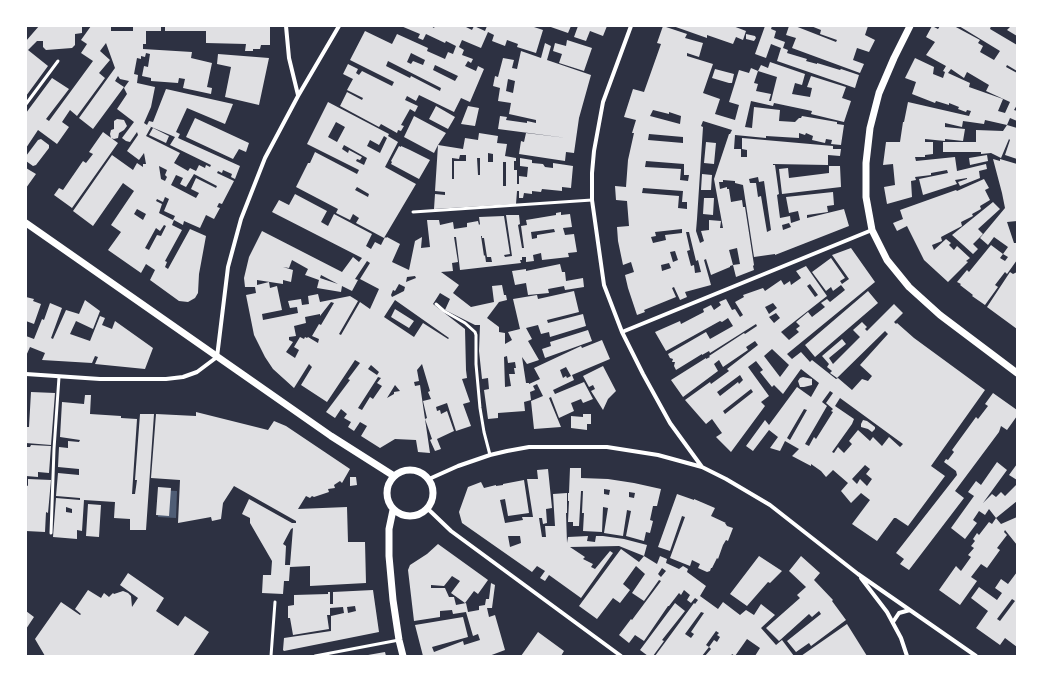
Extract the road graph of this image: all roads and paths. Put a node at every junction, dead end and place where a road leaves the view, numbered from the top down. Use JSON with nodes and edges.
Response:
{"nodes":[{"id":1,"x":286,"y":26,"type":"edge"},
{"id":2,"x":339,"y":26,"type":"edge"},
{"id":3,"x":632,"y":26,"type":"edge"},
{"id":4,"x":910,"y":26,"type":"edge"},
{"id":5,"x":58,"y":61,"type":"dead end"},
{"id":6,"x":298,"y":96,"type":"junction"},
{"id":7,"x":26,"y":104,"type":"edge"},
{"id":8,"x":592,"y":200,"type":"junction"},
{"id":9,"x":413,"y":212,"type":"dead end"},
{"id":10,"x":26,"y":223,"type":"edge"},
{"id":11,"x":872,"y":230,"type":"junction"},
{"id":12,"x":436,"y":304,"type":"dead end"},
{"id":13,"x":622,"y":332,"type":"junction"},
{"id":14,"x":216,"y":356,"type":"junction"},
{"id":15,"x":1017,"y":373,"type":"edge"},
{"id":16,"x":26,"y":374,"type":"edge"},
{"id":17,"x":59,"y":376,"type":"junction"},
{"id":18,"x":490,"y":455,"type":"junction"},
{"id":19,"x":702,"y":467,"type":"junction"},
{"id":20,"x":394,"y":476,"type":"junction"},
{"id":21,"x":429,"y":479,"type":"junction"},
{"id":22,"x":428,"y":509,"type":"junction"},
{"id":23,"x":393,"y":510,"type":"junction"},
{"id":24,"x":52,"y":534,"type":"dead end"},
{"id":25,"x":858,"y":574,"type":"junction"},
{"id":26,"x":275,"y":602,"type":"dead end"},
{"id":27,"x":910,"y":610,"type":"junction"},
{"id":28,"x":893,"y":622,"type":"junction"},
{"id":29,"x":399,"y":640,"type":"junction"},
{"id":30,"x":271,"y":656,"type":"edge"},
{"id":31,"x":315,"y":656,"type":"edge"},
{"id":32,"x":403,"y":656,"type":"edge"},
{"id":33,"x":621,"y":656,"type":"edge"},
{"id":34,"x":907,"y":656,"type":"edge"},
{"id":35,"x":976,"y":656,"type":"edge"}],
"edges":[{"from":1,"to":6,"type":"street"},
{"from":2,"to":6,"type":"street"},
{"from":3,"to":8,"type":"street"},
{"from":4,"to":11,"type":"street"},
{"from":5,"to":7,"type":"lane"},
{"from":6,"to":14,"type":"street"},
{"from":8,"to":9,"type":"lane"},
{"from":8,"to":13,"type":"street"},
{"from":10,"to":14,"type":"street"},
{"from":11,"to":13,"type":"street"},
{"from":11,"to":15,"type":"street"},
{"from":12,"to":18,"type":"lane"},
{"from":13,"to":19,"type":"street"},
{"from":14,"to":17,"type":"street"},
{"from":14,"to":20,"type":"street"},
{"from":16,"to":17,"type":"street"},
{"from":17,"to":24,"type":"lane"},
{"from":18,"to":19,"type":"street"},
{"from":18,"to":21,"type":"street"},
{"from":19,"to":25,"type":"street"},
{"from":20,"to":21,"type":"street"},
{"from":20,"to":23,"type":"street"},
{"from":21,"to":22,"type":"street"},
{"from":22,"to":23,"type":"street"},
{"from":22,"to":33,"type":"street"},
{"from":23,"to":29,"type":"street"},
{"from":25,"to":27,"type":"street"},
{"from":25,"to":28,"type":"street"},
{"from":26,"to":30,"type":"lane"},
{"from":27,"to":28,"type":"street"},
{"from":27,"to":35,"type":"street"},
{"from":28,"to":34,"type":"street"},
{"from":29,"to":31,"type":"lane"},
{"from":29,"to":32,"type":"street"}]}
